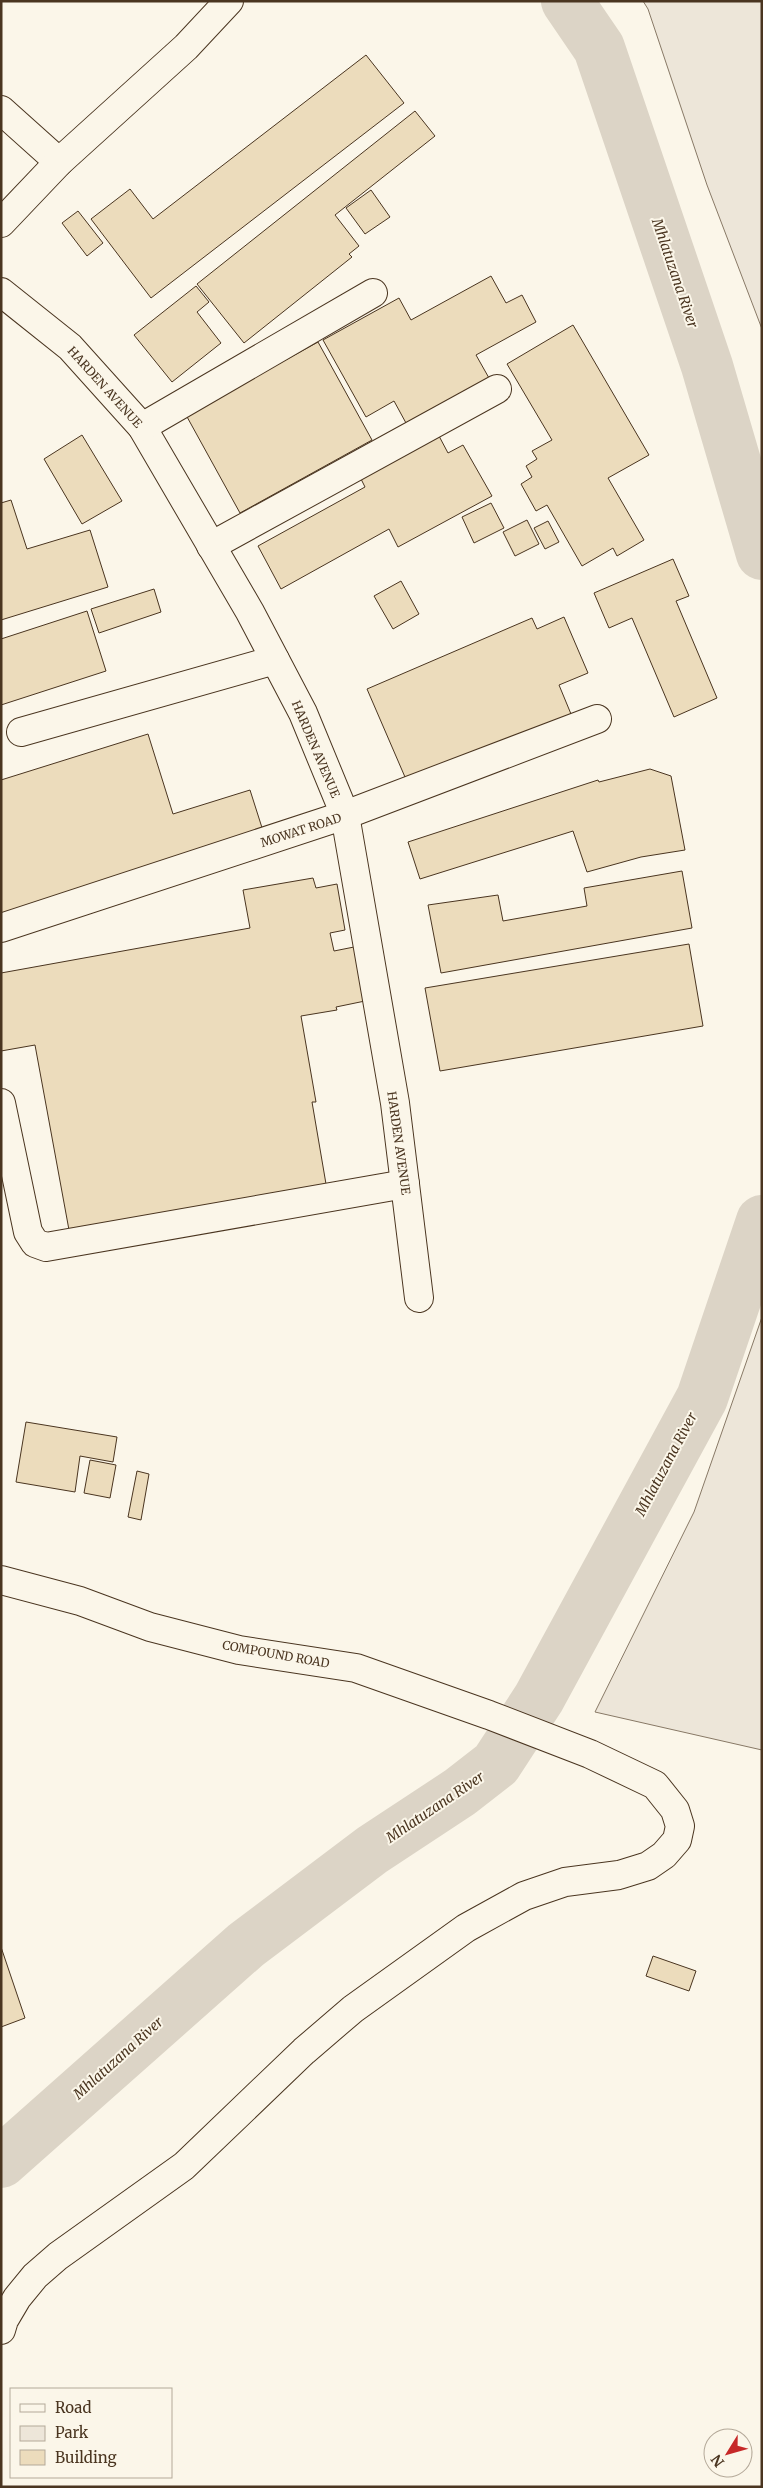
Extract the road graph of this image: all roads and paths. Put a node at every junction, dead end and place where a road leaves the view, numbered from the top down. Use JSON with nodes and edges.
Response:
{"nodes":[{"id":1,"x":229,"y":1,"type":"edge"},
{"id":2,"x":1,"y":110,"type":"edge"},
{"id":3,"x":59,"y":162,"type":"junction"},
{"id":4,"x":1,"y":223,"type":"edge"},
{"id":5,"x":1,"y":292,"type":"edge"},
{"id":6,"x":373,"y":293,"type":"dead end"},
{"id":7,"x":497,"y":389,"type":"dead end"},
{"id":8,"x":142,"y":428,"type":"junction"},
{"id":9,"x":211,"y":546,"type":"junction"},
{"id":10,"x":275,"y":660,"type":"junction"},
{"id":11,"x":597,"y":719,"type":"dead end"},
{"id":12,"x":22,"y":732,"type":"dead end"},
{"id":13,"x":345,"y":815,"type":"junction"},
{"id":14,"x":1,"y":928,"type":"edge"},
{"id":15,"x":1,"y":1103,"type":"edge"},
{"id":16,"x":405,"y":1184,"type":"junction"},
{"id":17,"x":419,"y":1298,"type":"dead end"},
{"id":18,"x":1,"y":1580,"type":"edge"},
{"id":19,"x":1,"y":2330,"type":"edge"}],
"edges":[{"from":1,"to":3,"type":"street"},
{"from":2,"to":3,"type":"street"},
{"from":3,"to":4,"type":"street"},
{"from":5,"to":8,"type":"street","name":"HARDEN AVENUE"},
{"from":6,"to":8,"type":"street"},
{"from":7,"to":9,"type":"street"},
{"from":8,"to":9,"type":"street","name":"HARDEN AVENUE"},
{"from":9,"to":10,"type":"street","name":"HARDEN AVENUE"},
{"from":10,"to":12,"type":"street"},
{"from":10,"to":13,"type":"street","name":"HARDEN AVENUE"},
{"from":11,"to":13,"type":"street","name":"MOWAT ROAD"},
{"from":13,"to":14,"type":"street","name":"MOWAT ROAD"},
{"from":13,"to":16,"type":"street","name":"HARDEN AVENUE"},
{"from":15,"to":16,"type":"street"},
{"from":16,"to":17,"type":"street","name":"HARDEN AVENUE"},
{"from":18,"to":19,"type":"street","name":"COMPOUND ROAD"}]}
